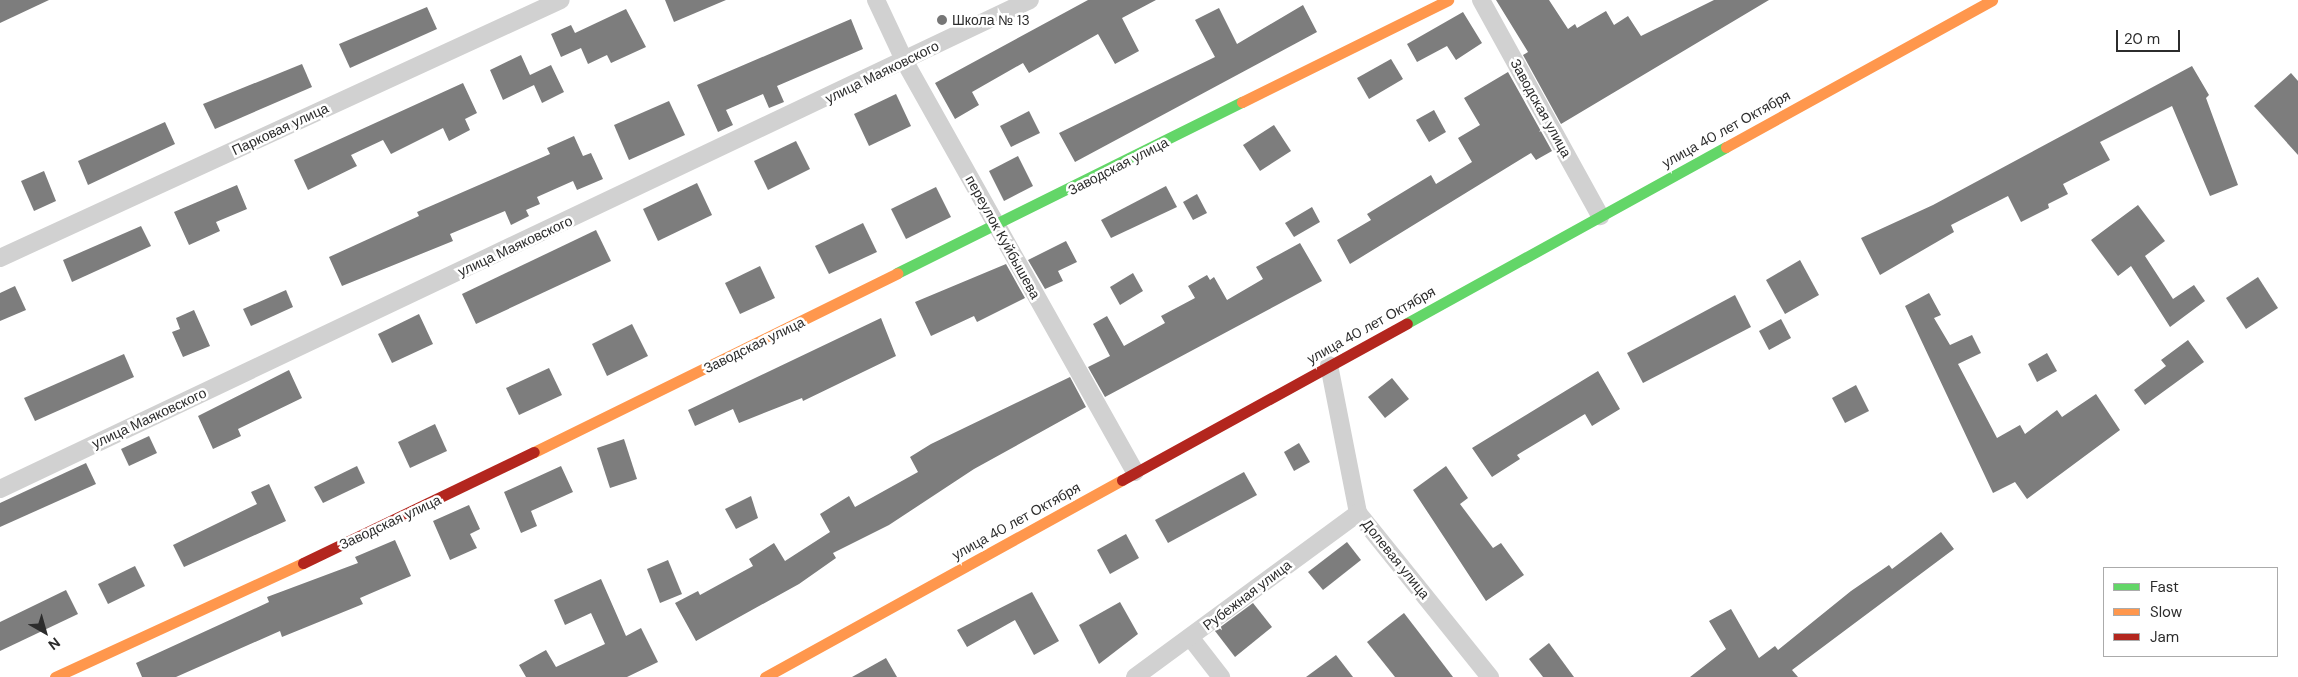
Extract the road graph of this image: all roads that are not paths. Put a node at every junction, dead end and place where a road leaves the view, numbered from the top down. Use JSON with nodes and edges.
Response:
{"nodes":[{"id":1,"x":561,"y":0,"type":"edge"},
{"id":2,"x":876,"y":0,"type":"edge"},
{"id":3,"x":1030,"y":0,"type":"edge"},
{"id":4,"x":1448,"y":0,"type":"edge"},
{"id":5,"x":1482,"y":0,"type":"edge"},
{"id":6,"x":1992,"y":0,"type":"edge"},
{"id":7,"x":905,"y":62,"type":"junction"},
{"id":8,"x":1600,"y":216,"type":"junction"},
{"id":9,"x":996,"y":226,"type":"junction"},
{"id":10,"x":0,"y":258,"type":"edge"},
{"id":11,"x":1329,"y":365,"type":"junction"},
{"id":12,"x":1135,"y":472,"type":"junction"},
{"id":13,"x":0,"y":489,"type":"edge"},
{"id":14,"x":1358,"y":512,"type":"junction"},
{"id":15,"x":1190,"y":637,"type":"junction"},
{"id":16,"x":55,"y":677,"type":"edge"},
{"id":17,"x":765,"y":677,"type":"edge"},
{"id":18,"x":1135,"y":677,"type":"edge"},
{"id":19,"x":1221,"y":677,"type":"edge"},
{"id":20,"x":1490,"y":677,"type":"edge"}],
"edges":[{"from":1,"to":10,"type":"street","name":"Парковая улица"},
{"from":2,"to":7,"type":"street","name":"переулок Куйбышева"},
{"from":3,"to":7,"type":"street","name":"улица Маяковского"},
{"from":4,"to":9,"type":"street","name":"Заводская улица"},
{"from":5,"to":8,"type":"street","name":"Заводская улица"},
{"from":6,"to":8,"type":"street","name":"улица 40 лет Октября"},
{"from":7,"to":9,"type":"street","name":"переулок Куйбышева"},
{"from":7,"to":13,"type":"street","name":"улица Маяковского"},
{"from":8,"to":11,"type":"street","name":"улица 40 лет Октября"},
{"from":9,"to":12,"type":"street","name":"переулок Куйбышева"},
{"from":9,"to":16,"type":"street","name":"Заводская улица"},
{"from":11,"to":12,"type":"street","name":"улица 40 лет Октября"},
{"from":11,"to":14,"type":"street","name":"Долевая улица"},
{"from":12,"to":17,"type":"street","name":"улица 40 лет Октября"},
{"from":14,"to":15,"type":"street","name":"Рубежная улица"},
{"from":14,"to":20,"type":"street","name":"Долевая улица"},
{"from":15,"to":18,"type":"street","name":"Рубежная улица"},
{"from":15,"to":19,"type":"street"}]}
